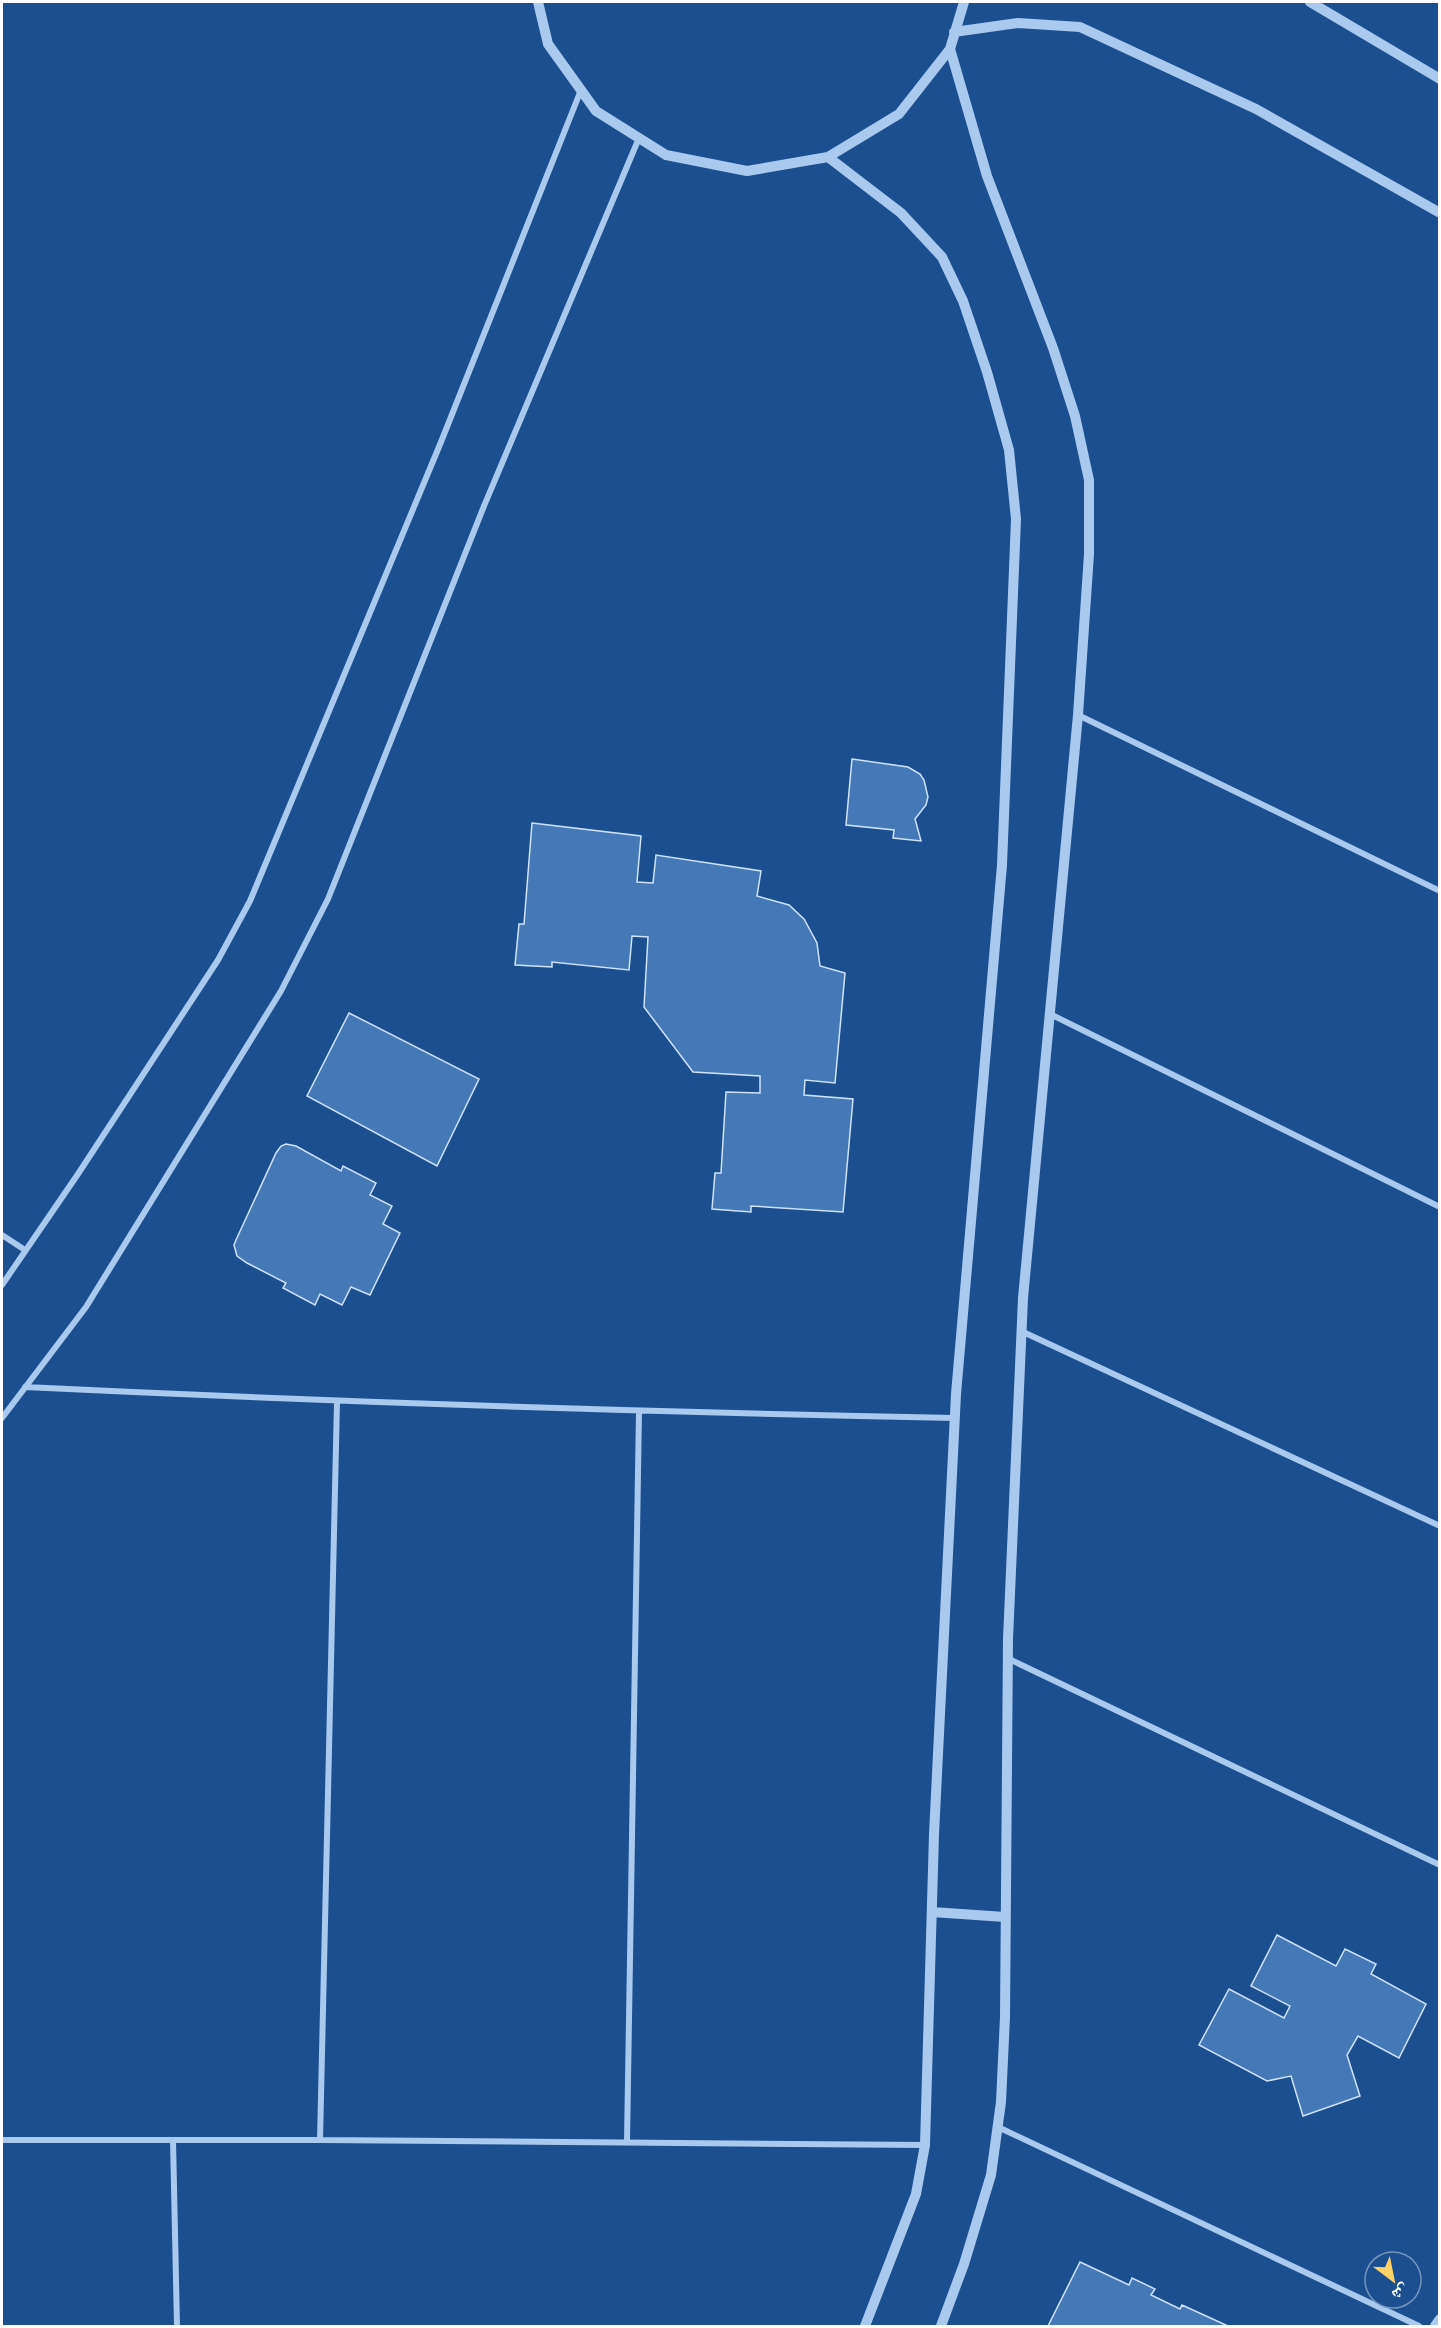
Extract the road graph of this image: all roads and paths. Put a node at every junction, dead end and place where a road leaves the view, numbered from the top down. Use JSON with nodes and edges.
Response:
{"nodes":[{"id":1,"x":538,"y":2,"type":"edge"},
{"id":2,"x":964,"y":2,"type":"edge"},
{"id":3,"x":1310,"y":2,"type":"edge"},
{"id":4,"x":954,"y":32,"type":"junction"},
{"id":5,"x":950,"y":49,"type":"junction"},
{"id":6,"x":1440,"y":79,"type":"edge"},
{"id":7,"x":581,"y":90,"type":"junction"},
{"id":8,"x":639,"y":138,"type":"junction"},
{"id":9,"x":828,"y":157,"type":"junction"},
{"id":10,"x":1440,"y":213,"type":"edge"},
{"id":11,"x":1077,"y":715,"type":"junction"},
{"id":12,"x":1440,"y":891,"type":"edge"},
{"id":13,"x":1048,"y":1013,"type":"junction"},
{"id":14,"x":1440,"y":1207,"type":"edge"},
{"id":15,"x":2,"y":1235,"type":"edge"},
{"id":16,"x":25,"y":1250,"type":"junction"},
{"id":17,"x":2,"y":1285,"type":"edge"},
{"id":18,"x":1021,"y":1331,"type":"junction"},
{"id":19,"x":25,"y":1387,"type":"junction"},
{"id":20,"x":337,"y":1402,"type":"junction"},
{"id":21,"x":639,"y":1412,"type":"junction"},
{"id":22,"x":2,"y":1418,"type":"edge"},
{"id":23,"x":955,"y":1418,"type":"junction"},
{"id":24,"x":1440,"y":1526,"type":"edge"},
{"id":25,"x":1007,"y":1658,"type":"junction"},
{"id":26,"x":1440,"y":1865,"type":"edge"},
{"id":27,"x":932,"y":1912,"type":"junction"},
{"id":28,"x":1005,"y":1917,"type":"junction"},
{"id":29,"x":998,"y":2127,"type":"junction"},
{"id":30,"x":2,"y":2140,"type":"edge"},
{"id":31,"x":173,"y":2140,"type":"junction"},
{"id":32,"x":320,"y":2140,"type":"junction"},
{"id":33,"x":627,"y":2141,"type":"junction"},
{"id":34,"x":925,"y":2145,"type":"junction"},
{"id":35,"x":1440,"y":2319,"type":"edge"},
{"id":36,"x":177,"y":2326,"type":"edge"},
{"id":37,"x":865,"y":2326,"type":"edge"},
{"id":38,"x":941,"y":2326,"type":"edge"},
{"id":39,"x":1419,"y":2326,"type":"edge"},
{"id":40,"x":1435,"y":2326,"type":"edge"}],
"edges":[{"from":1,"to":7,"type":"street"},
{"from":2,"to":4,"type":"street"},
{"from":3,"to":6,"type":"street"},
{"from":4,"to":5,"type":"street"},
{"from":4,"to":10,"type":"street"},
{"from":5,"to":9,"type":"street"},
{"from":5,"to":11,"type":"street"},
{"from":7,"to":8,"type":"street"},
{"from":7,"to":16,"type":"street"},
{"from":8,"to":9,"type":"street"},
{"from":8,"to":19,"type":"street"},
{"from":9,"to":23,"type":"street"},
{"from":11,"to":12,"type":"street"},
{"from":11,"to":13,"type":"street"},
{"from":13,"to":14,"type":"street"},
{"from":13,"to":18,"type":"street"},
{"from":15,"to":16,"type":"street"},
{"from":16,"to":17,"type":"street"},
{"from":18,"to":24,"type":"street"},
{"from":18,"to":25,"type":"street"},
{"from":19,"to":20,"type":"street"},
{"from":19,"to":22,"type":"street"},
{"from":20,"to":21,"type":"street"},
{"from":20,"to":32,"type":"street"},
{"from":21,"to":23,"type":"street"},
{"from":21,"to":33,"type":"street"},
{"from":23,"to":27,"type":"street"},
{"from":25,"to":26,"type":"street"},
{"from":25,"to":28,"type":"street"},
{"from":27,"to":28,"type":"street"},
{"from":27,"to":34,"type":"street"},
{"from":28,"to":29,"type":"street"},
{"from":29,"to":38,"type":"street"},
{"from":29,"to":39,"type":"street"},
{"from":30,"to":31,"type":"street"},
{"from":31,"to":32,"type":"street"},
{"from":31,"to":36,"type":"street"},
{"from":32,"to":33,"type":"street"},
{"from":33,"to":34,"type":"street"},
{"from":34,"to":37,"type":"street"},
{"from":35,"to":40,"type":"street"}]}
